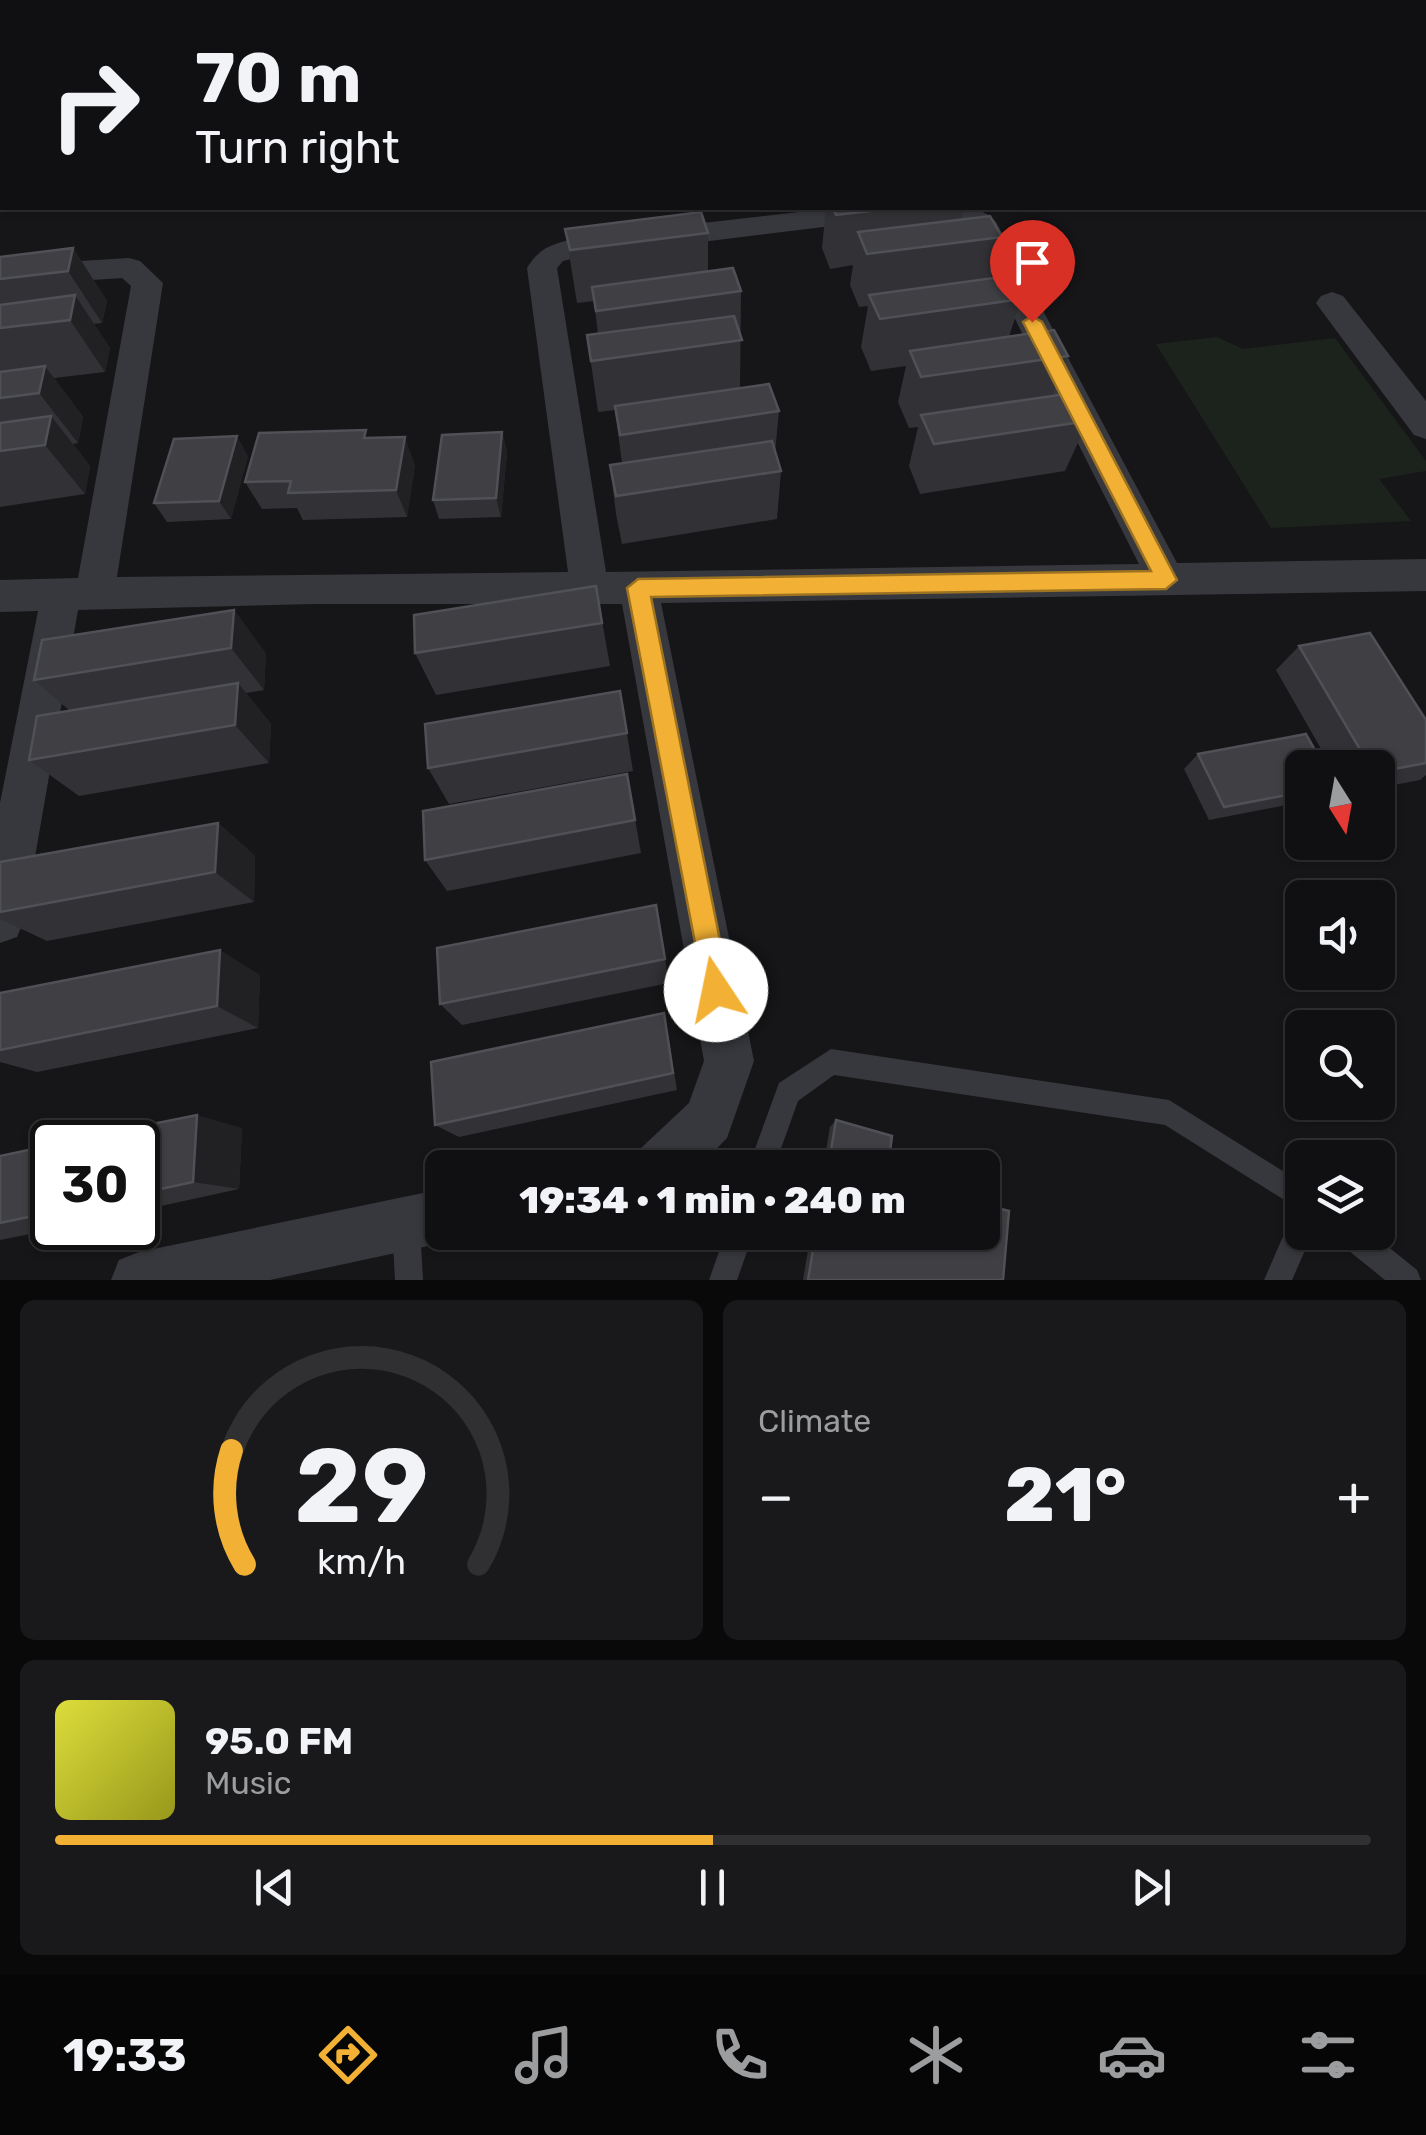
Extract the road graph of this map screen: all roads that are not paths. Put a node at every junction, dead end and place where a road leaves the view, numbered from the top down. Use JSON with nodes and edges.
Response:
{"nodes":[{"id":1,"x":888,"y":210,"type":"edge"},
{"id":2,"x":954,"y":210,"type":"edge"},
{"id":3,"x":0,"y":276,"type":"edge"},
{"id":4,"x":1332,"y":303,"type":"dead end"},
{"id":5,"x":1426,"y":426,"type":"edge"},
{"id":6,"x":1426,"y":575,"type":"edge"},
{"id":7,"x":1166,"y":580,"type":"junction"},
{"id":8,"x":590,"y":586,"type":"junction"},
{"id":9,"x":638,"y":588,"type":"junction"},
{"id":10,"x":78,"y":595,"type":"junction"},
{"id":11,"x":0,"y":596,"type":"edge"},
{"id":12,"x":0,"y":920,"type":"edge"},
{"id":13,"x":678,"y":1150,"type":"edge"},
{"id":14,"x":768,"y":1150,"type":"edge"},
{"id":15,"x":1285,"y":1187,"type":"edge"},
{"id":16,"x":424,"y":1220,"type":"edge"},
{"id":17,"x":734,"y":1250,"type":"edge"},
{"id":18,"x":1291,"y":1250,"type":"edge"},
{"id":19,"x":1370,"y":1250,"type":"edge"},
{"id":20,"x":139,"y":1280,"type":"edge"},
{"id":21,"x":409,"y":1280,"type":"edge"},
{"id":22,"x":723,"y":1280,"type":"edge"},
{"id":23,"x":1278,"y":1280,"type":"edge"},
{"id":24,"x":1407,"y":1280,"type":"edge"}],
"edges":[{"from":1,"to":8,"type":"street"},
{"from":2,"to":7,"type":"street"},
{"from":3,"to":10,"type":"street"},
{"from":4,"to":5,"type":"street"},
{"from":6,"to":7,"type":"street"},
{"from":7,"to":9,"type":"street"},
{"from":8,"to":9,"type":"street"},
{"from":8,"to":10,"type":"street"},
{"from":9,"to":13,"type":"street"},
{"from":10,"to":11,"type":"street"},
{"from":10,"to":12,"type":"street"},
{"from":14,"to":15,"type":"lane"},
{"from":16,"to":20,"type":"street"},
{"from":16,"to":21,"type":"lane"},
{"from":17,"to":22,"type":"lane"},
{"from":18,"to":23,"type":"lane"},
{"from":19,"to":24,"type":"lane"}]}
